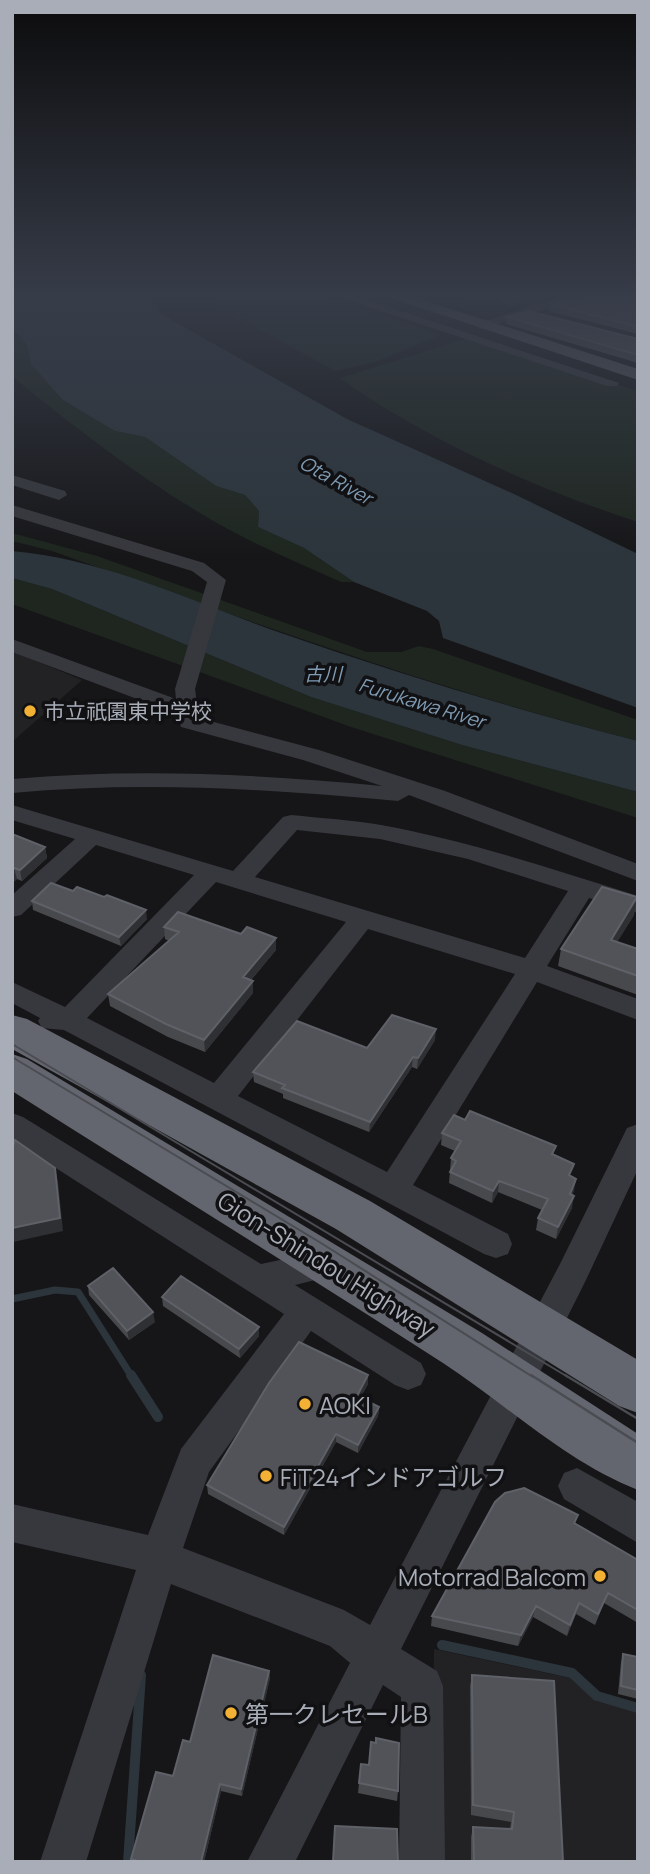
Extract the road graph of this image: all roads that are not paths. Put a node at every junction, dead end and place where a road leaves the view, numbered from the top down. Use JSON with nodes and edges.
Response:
{"nodes":[{"id":1,"x":607,"y":381,"type":"edge"},
{"id":2,"x":612,"y":383,"type":"dead end"},
{"id":3,"x":12,"y":480,"type":"edge"},
{"id":4,"x":59,"y":495,"type":"dead end"},
{"id":5,"x":12,"y":510,"type":"edge"},
{"id":6,"x":12,"y":646,"type":"edge"},
{"id":7,"x":186,"y":700,"type":"junction"},
{"id":8,"x":12,"y":786,"type":"edge"},
{"id":9,"x":437,"y":796,"type":"junction"},
{"id":10,"x":12,"y":812,"type":"edge"},
{"id":11,"x":92,"y":836,"type":"junction"},
{"id":12,"x":211,"y":873,"type":"junction"},
{"id":13,"x":638,"y":873,"type":"edge"},
{"id":14,"x":238,"y":881,"type":"junction"},
{"id":15,"x":583,"y":887,"type":"junction"},
{"id":16,"x":638,"y":895,"type":"edge"},
{"id":17,"x":638,"y":905,"type":"edge"},
{"id":18,"x":12,"y":909,"type":"edge"},
{"id":19,"x":363,"y":918,"type":"junction"},
{"id":20,"x":529,"y":970,"type":"junction"},
{"id":21,"x":12,"y":990,"type":"edge"},
{"id":22,"x":638,"y":1010,"type":"edge"},
{"id":23,"x":69,"y":1020,"type":"junction"},
{"id":24,"x":12,"y":1024,"type":"edge"},
{"id":25,"x":12,"y":1030,"type":"edge"},
{"id":26,"x":12,"y":1070,"type":"edge"},
{"id":27,"x":218,"y":1100,"type":"junction"},
{"id":28,"x":12,"y":1125,"type":"edge"},
{"id":29,"x":638,"y":1136,"type":"edge"},
{"id":30,"x":346,"y":1168,"type":"junction"},
{"id":31,"x":392,"y":1192,"type":"junction"},
{"id":32,"x":353,"y":1215,"type":"junction"},
{"id":33,"x":496,"y":1244,"type":"dead end"},
{"id":34,"x":327,"y":1264,"type":"junction"},
{"id":35,"x":257,"y":1279,"type":"junction"},
{"id":36,"x":306,"y":1311,"type":"junction"},
{"id":37,"x":543,"y":1330,"type":"junction"},
{"id":38,"x":408,"y":1374,"type":"dead end"},
{"id":39,"x":515,"y":1384,"type":"junction"},
{"id":40,"x":638,"y":1390,"type":"edge"},
{"id":41,"x":638,"y":1464,"type":"edge"},
{"id":42,"x":577,"y":1486,"type":"dead end"},
{"id":43,"x":12,"y":1523,"type":"edge"},
{"id":44,"x":638,"y":1524,"type":"edge"},
{"id":45,"x":159,"y":1559,"type":"junction"},
{"id":46,"x":376,"y":1657,"type":"junction"},
{"id":47,"x":63,"y":1862,"type":"edge"},
{"id":48,"x":270,"y":1862,"type":"edge"},
{"id":49,"x":422,"y":1862,"type":"edge"}],
"edges":[{"from":1,"to":2,"type":"street"},
{"from":3,"to":4,"type":"street"},
{"from":5,"to":7,"type":"street"},
{"from":6,"to":7,"type":"street"},
{"from":7,"to":9,"type":"street"},
{"from":8,"to":9,"type":"street"},
{"from":9,"to":13,"type":"street"},
{"from":10,"to":11,"type":"street"},
{"from":11,"to":12,"type":"street"},
{"from":11,"to":18,"type":"street"},
{"from":12,"to":14,"type":"street"},
{"from":12,"to":23,"type":"street"},
{"from":14,"to":15,"type":"street"},
{"from":14,"to":19,"type":"street"},
{"from":15,"to":16,"type":"street"},
{"from":15,"to":17,"type":"street"},
{"from":15,"to":20,"type":"street"},
{"from":19,"to":20,"type":"street"},
{"from":19,"to":27,"type":"street"},
{"from":20,"to":22,"type":"street"},
{"from":20,"to":31,"type":"street"},
{"from":21,"to":23,"type":"street"},
{"from":23,"to":24,"type":"street"},
{"from":23,"to":27,"type":"street"},
{"from":25,"to":32,"type":"highway"},
{"from":26,"to":34,"type":"highway","name":"Gion-Shindou Highway"},
{"from":27,"to":30,"type":"street"},
{"from":28,"to":35,"type":"street"},
{"from":29,"to":37,"type":"street"},
{"from":30,"to":31,"type":"street"},
{"from":30,"to":32,"type":"street"},
{"from":31,"to":33,"type":"street"},
{"from":32,"to":37,"type":"highway"},
{"from":34,"to":35,"type":"street"},
{"from":34,"to":39,"type":"highway","name":"Gion-Shindou Highway"},
{"from":35,"to":36,"type":"street"},
{"from":36,"to":38,"type":"street"},
{"from":36,"to":45,"type":"street"},
{"from":37,"to":39,"type":"street"},
{"from":37,"to":40,"type":"highway"},
{"from":39,"to":41,"type":"highway","name":"Gion-Shindou Highway"},
{"from":39,"to":46,"type":"street"},
{"from":42,"to":44,"type":"street"},
{"from":43,"to":45,"type":"street"},
{"from":45,"to":46,"type":"street"},
{"from":45,"to":47,"type":"street"},
{"from":46,"to":48,"type":"street"},
{"from":46,"to":49,"type":"street"}]}
